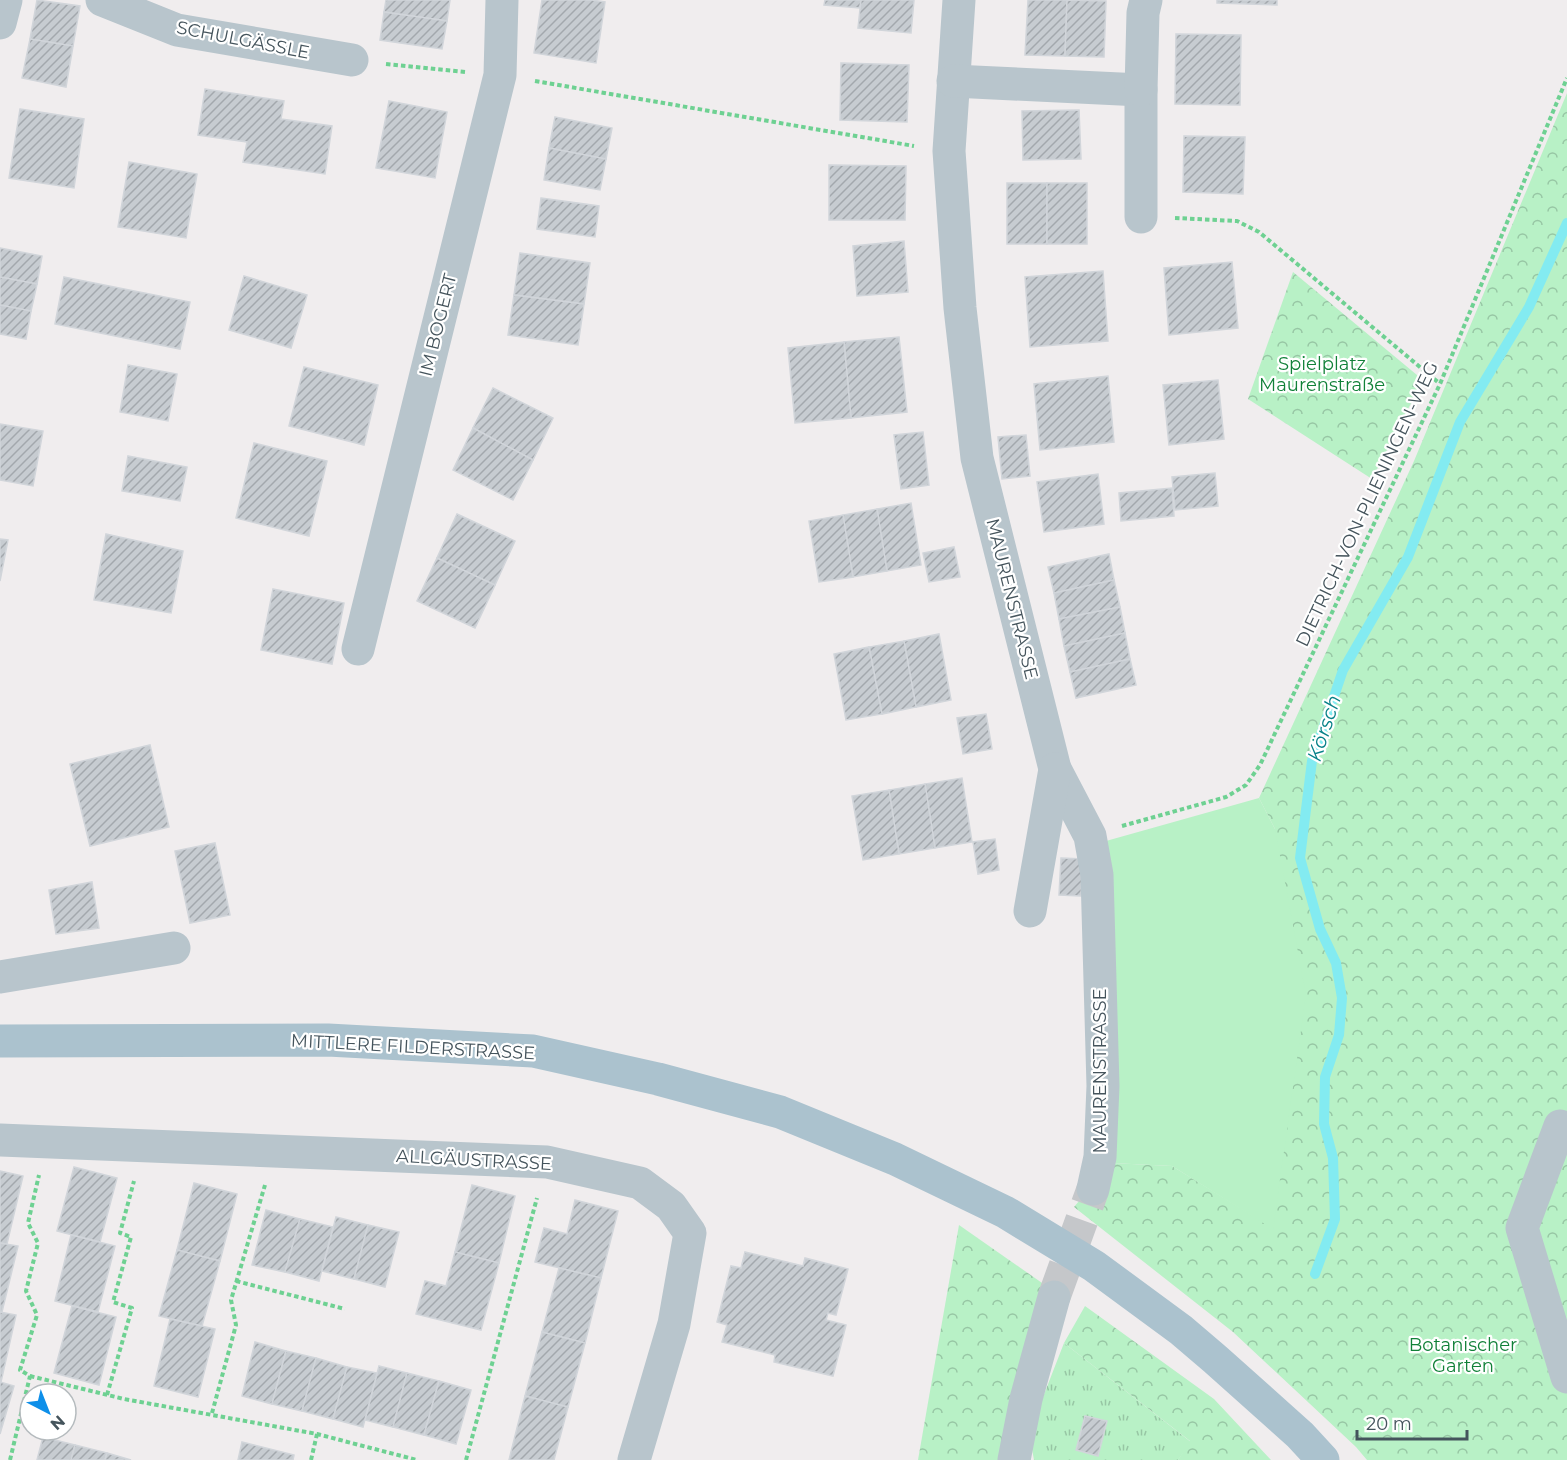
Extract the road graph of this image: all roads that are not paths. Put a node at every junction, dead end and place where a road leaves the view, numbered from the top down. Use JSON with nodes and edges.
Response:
{"nodes":[{"id":1,"x":6,"y":0,"type":"edge"},
{"id":2,"x":102,"y":0,"type":"edge"},
{"id":3,"x":502,"y":0,"type":"edge"},
{"id":4,"x":959,"y":0,"type":"edge"},
{"id":5,"x":1146,"y":0,"type":"edge"},
{"id":6,"x":0,"y":23,"type":"edge"},
{"id":7,"x":352,"y":60,"type":"road end"},
{"id":8,"x":953,"y":81,"type":"junction"},
{"id":9,"x":1141,"y":90,"type":"junction"},
{"id":10,"x":1141,"y":217,"type":"road end"},
{"id":11,"x":358,"y":649,"type":"dead end"},
{"id":12,"x":1055,"y":769,"type":"junction"},
{"id":13,"x":1030,"y":911,"type":"dead end"},
{"id":14,"x":174,"y":948,"type":"dead end"},
{"id":15,"x":0,"y":977,"type":"edge"},
{"id":16,"x":0,"y":1041,"type":"edge"},
{"id":17,"x":1560,"y":1126,"type":"dead end"},
{"id":18,"x":0,"y":1140,"type":"edge"},
{"id":19,"x":1093,"y":1189,"type":"tunnel mouth"},
{"id":20,"x":1054,"y":1298,"type":"tunnel mouth"},
{"id":21,"x":1567,"y":1377,"type":"edge"},
{"id":22,"x":634,"y":1460,"type":"edge"},
{"id":23,"x":1014,"y":1460,"type":"edge"},
{"id":24,"x":1323,"y":1460,"type":"edge"}],
"edges":[{"from":1,"to":6,"type":"street"},
{"from":2,"to":7,"type":"street","name":"SCHULGÄSSLE"},
{"from":3,"to":11,"type":"street","name":"IM BOGERT"},
{"from":4,"to":8,"type":"street","name":"MAURENSTRASSE"},
{"from":5,"to":9,"type":"street"},
{"from":8,"to":9,"type":"street"},
{"from":8,"to":12,"type":"street","name":"MAURENSTRASSE"},
{"from":9,"to":10,"type":"street"},
{"from":12,"to":13,"type":"street"},
{"from":12,"to":19,"type":"street","name":"MAURENSTRASSE"},
{"from":14,"to":15,"type":"street"},
{"from":16,"to":24,"type":"main road","name":"MITTLERE FILDERSTRASSE"},
{"from":17,"to":21,"type":"street"},
{"from":18,"to":22,"type":"street","name":"ALLGÄUSTRASSE"},
{"from":20,"to":23,"type":"street"}]}
